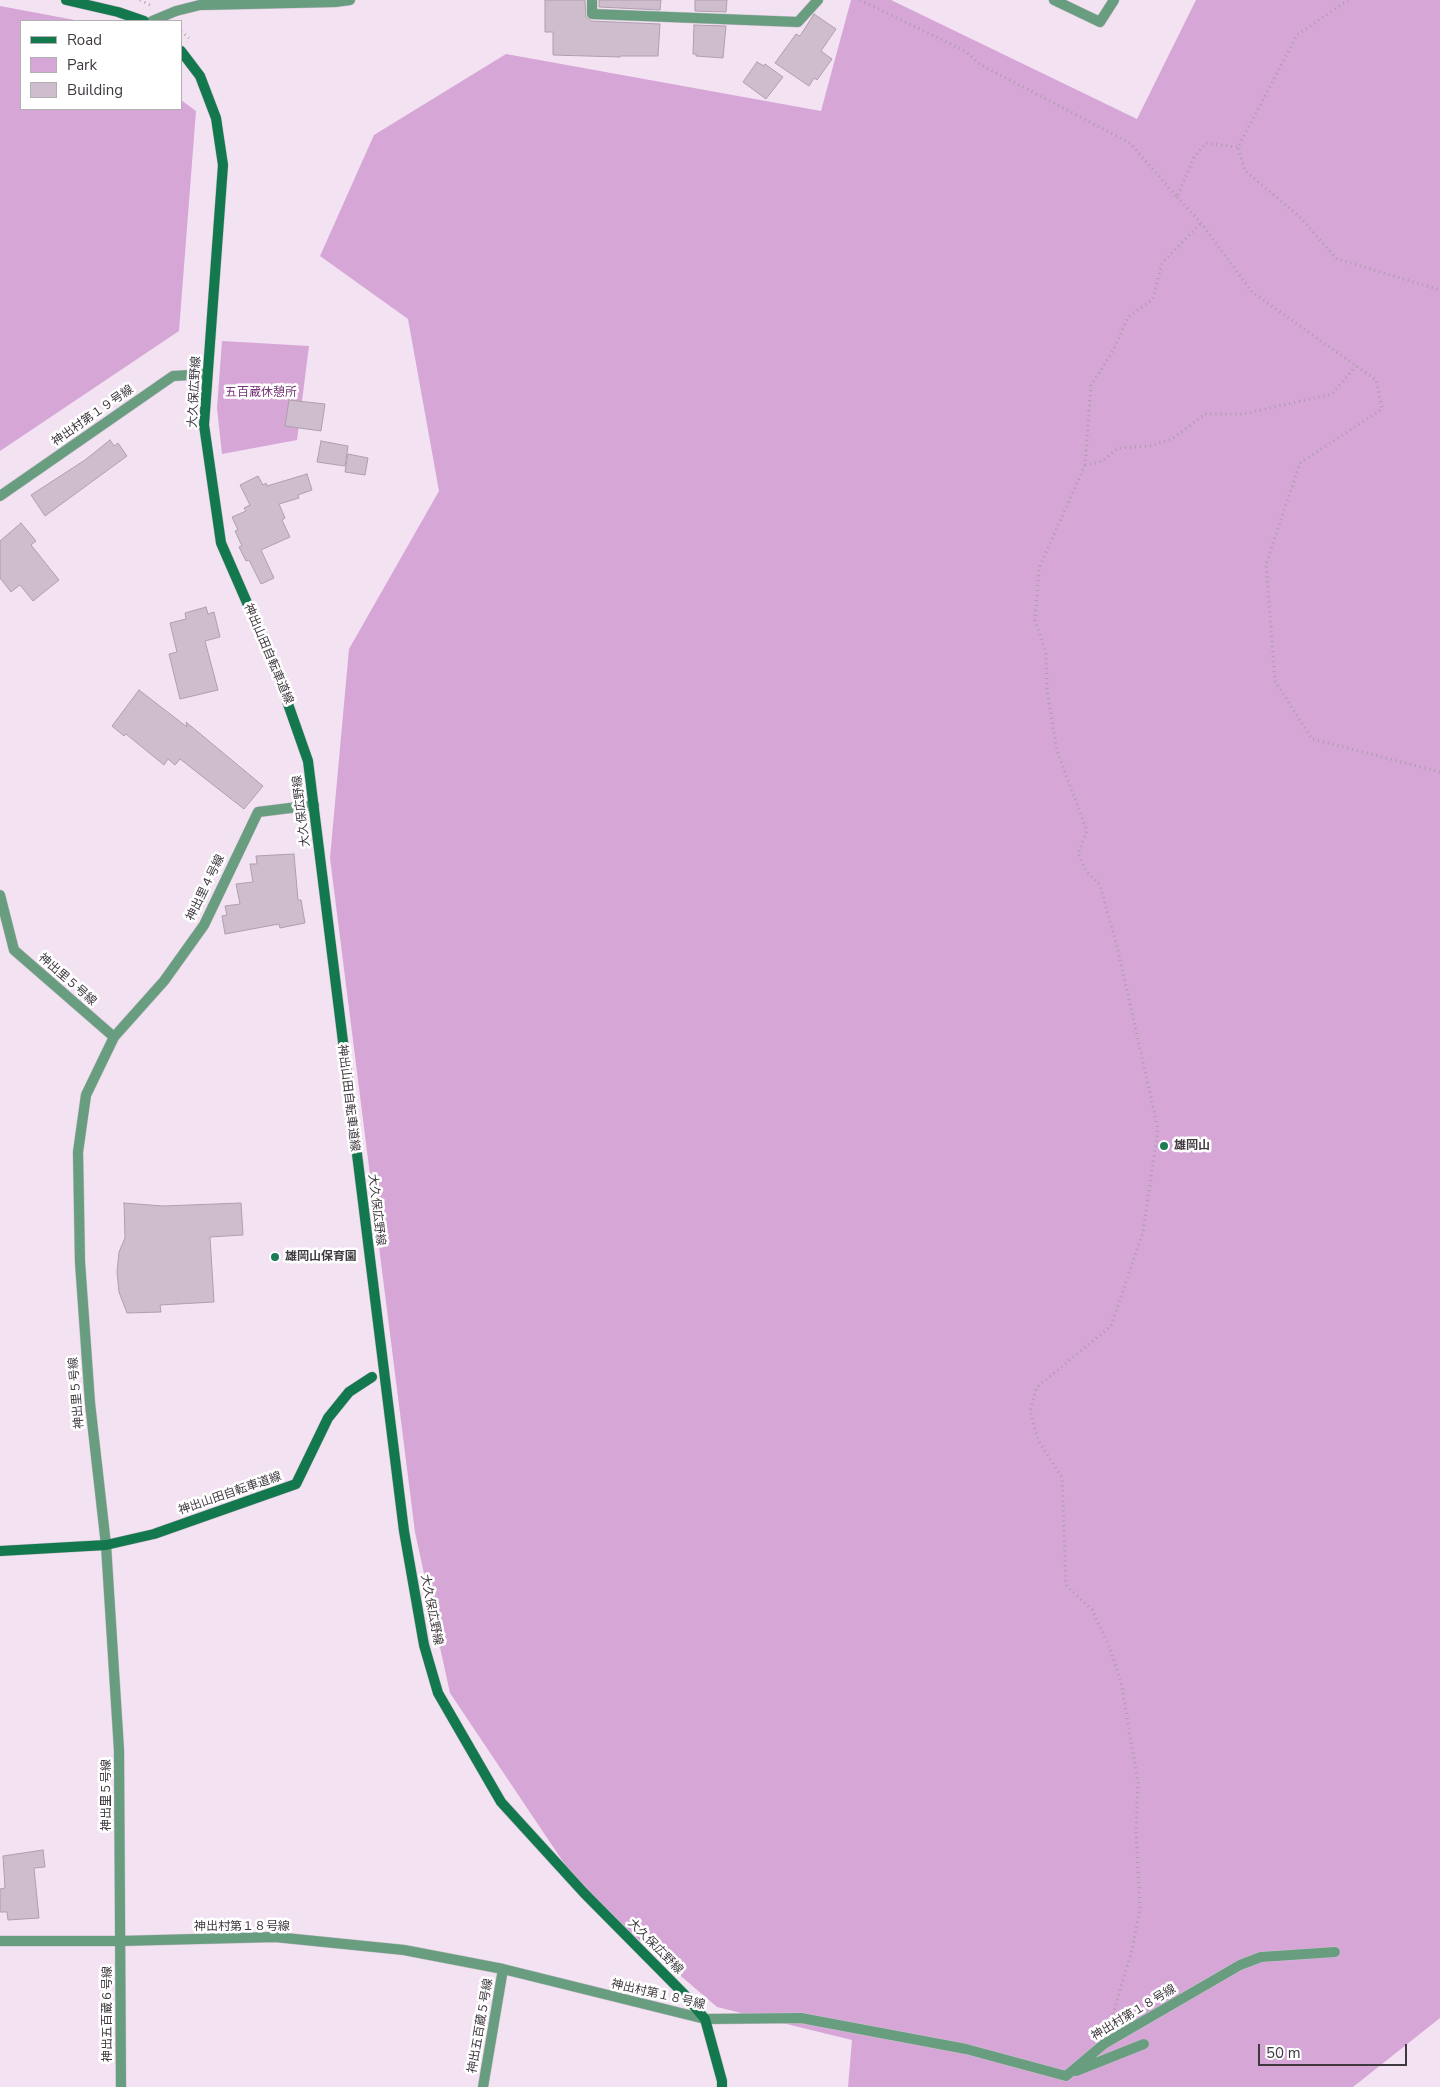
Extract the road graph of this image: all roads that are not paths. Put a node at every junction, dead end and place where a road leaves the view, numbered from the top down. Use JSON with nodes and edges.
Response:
{"nodes":[{"id":1,"x":66,"y":0,"type":"edge"},
{"id":2,"x":215,"y":0,"type":"edge"},
{"id":3,"x":350,"y":0,"type":"edge"},
{"id":4,"x":592,"y":0,"type":"edge"},
{"id":5,"x":818,"y":0,"type":"edge"},
{"id":6,"x":1054,"y":0,"type":"edge"},
{"id":7,"x":1114,"y":0,"type":"edge"},
{"id":8,"x":202,"y":5,"type":"junction"},
{"id":9,"x":141,"y":20,"type":"edge"},
{"id":10,"x":154,"y":20,"type":"edge"},
{"id":11,"x":182,"y":52,"type":"edge"},
{"id":12,"x":207,"y":374,"type":"junction"},
{"id":13,"x":0,"y":496,"type":"edge"},
{"id":14,"x":314,"y":805,"type":"junction"},
{"id":15,"x":0,"y":895,"type":"edge"},
{"id":16,"x":114,"y":1037,"type":"junction"},
{"id":17,"x":384,"y":1366,"type":"junction"},
{"id":18,"x":106,"y":1544,"type":"junction"},
{"id":19,"x":0,"y":1552,"type":"edge"},
{"id":20,"x":0,"y":1940,"type":"edge"},
{"id":21,"x":120,"y":1941,"type":"junction"},
{"id":22,"x":1335,"y":1952,"type":"dead end"},
{"id":23,"x":503,"y":1969,"type":"junction"},
{"id":24,"x":705,"y":2019,"type":"junction"},
{"id":25,"x":1144,"y":2044,"type":"dead end"},
{"id":26,"x":1066,"y":2076,"type":"junction"},
{"id":27,"x":121,"y":2087,"type":"edge"},
{"id":28,"x":483,"y":2087,"type":"edge"},
{"id":29,"x":722,"y":2087,"type":"edge"}],
"edges":[{"from":1,"to":9,"type":"street"},
{"from":2,"to":8,"type":"street"},
{"from":3,"to":8,"type":"street"},
{"from":4,"to":5,"type":"street"},
{"from":6,"to":7,"type":"street"},
{"from":8,"to":10,"type":"street"},
{"from":11,"to":12,"type":"street","name":"大久保広野線"},
{"from":12,"to":13,"type":"street","name":"神出村第１９号線"},
{"from":12,"to":14,"type":"street","name":"大久保広野線"},
{"from":14,"to":16,"type":"street","name":"神出里４号線"},
{"from":14,"to":17,"type":"street","name":"大久保広野線"},
{"from":15,"to":16,"type":"street","name":"神出里５号線"},
{"from":16,"to":18,"type":"street","name":"神出里５号線"},
{"from":17,"to":18,"type":"street","name":"神出山田自転車道線"},
{"from":17,"to":24,"type":"street","name":"大久保広野線"},
{"from":18,"to":19,"type":"street","name":"神出山田自転車道線"},
{"from":18,"to":21,"type":"street","name":"神出里５号線"},
{"from":20,"to":21,"type":"street","name":"神出村第１８号線"},
{"from":21,"to":23,"type":"street","name":"神出村第１８号線"},
{"from":21,"to":27,"type":"street","name":"神出五百蔵６号線"},
{"from":22,"to":26,"type":"street","name":"神出村第１８号線"},
{"from":23,"to":24,"type":"street","name":"神出村第１８号線"},
{"from":23,"to":28,"type":"street","name":"神出五百蔵５号線"},
{"from":24,"to":26,"type":"street","name":"神出村第１８号線"},
{"from":24,"to":29,"type":"street","name":"大久保広野線"},
{"from":25,"to":26,"type":"street"}]}
